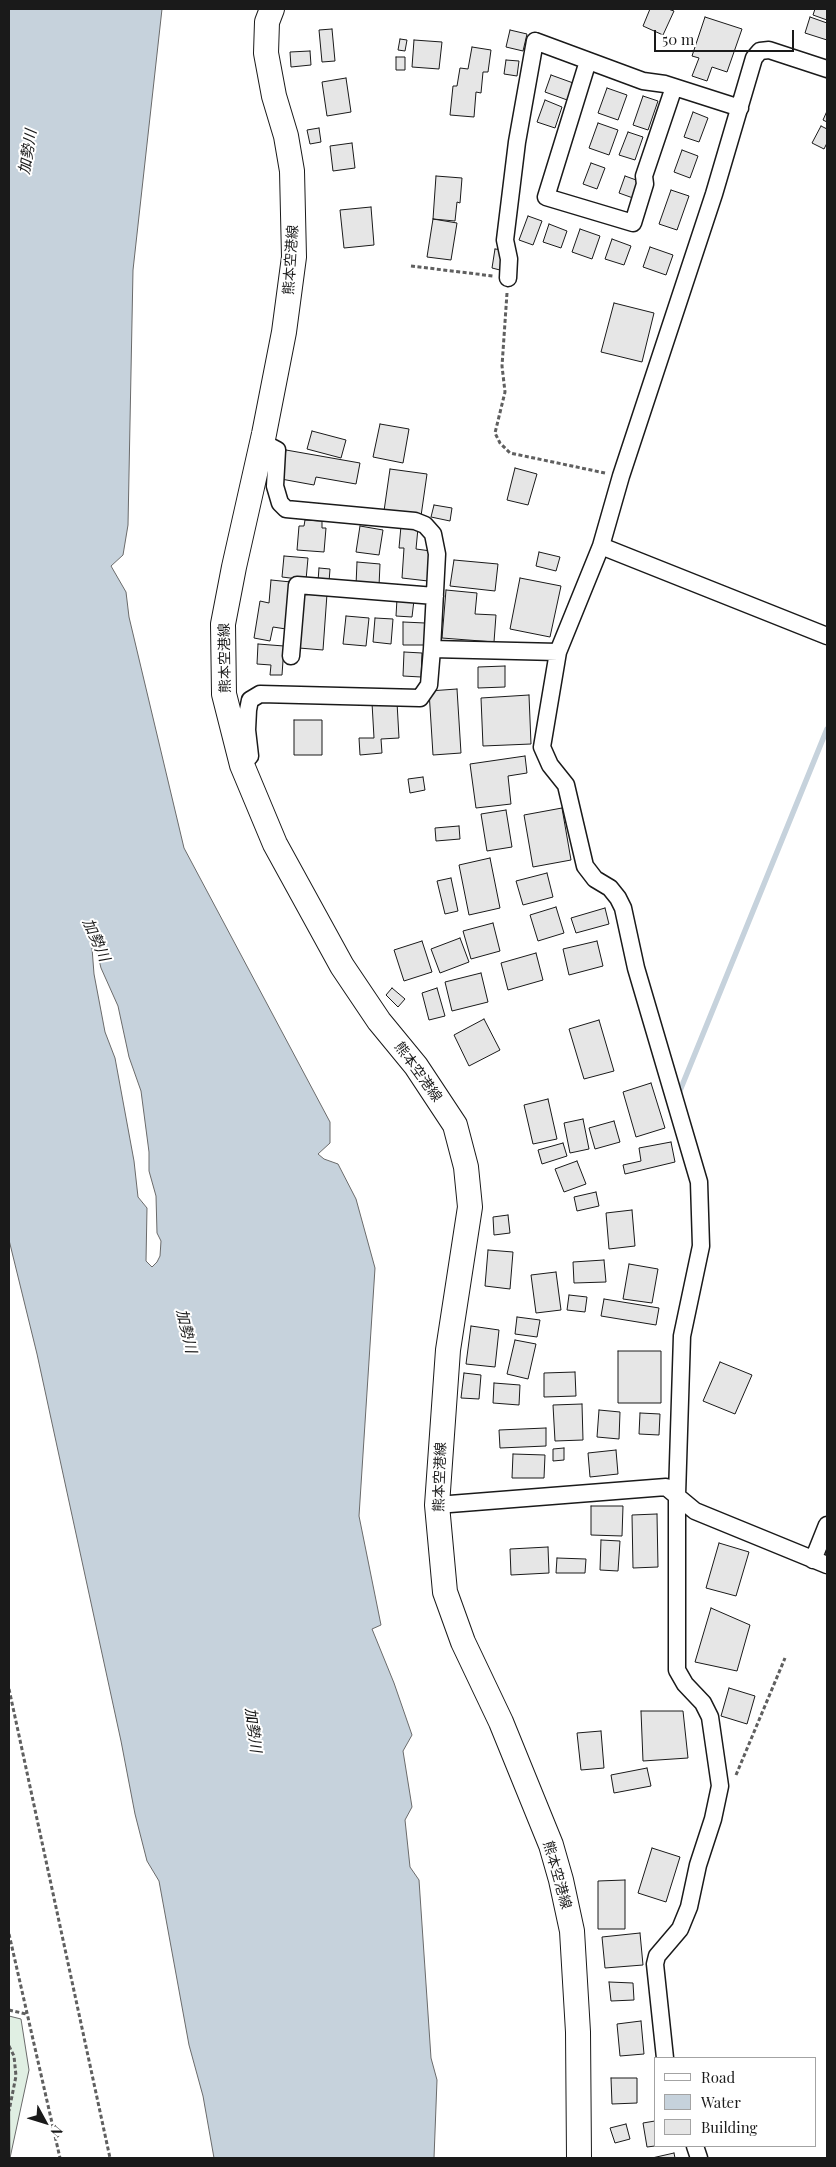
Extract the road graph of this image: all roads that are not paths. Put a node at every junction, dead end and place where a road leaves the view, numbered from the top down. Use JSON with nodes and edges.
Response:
{"nodes":[{"id":1,"x":272,"y":9,"type":"edge"},
{"id":2,"x":588,"y":61,"type":"junction"},
{"id":3,"x":827,"y":69,"type":"edge"},
{"id":4,"x":674,"y":87,"type":"junction"},
{"id":5,"x":740,"y":108,"type":"junction"},
{"id":6,"x":508,"y":278,"type":"road end"},
{"id":7,"x":262,"y":442,"type":"junction"},
{"id":8,"x":601,"y":546,"type":"junction"},
{"id":9,"x":435,"y":596,"type":"junction"},
{"id":10,"x":827,"y":636,"type":"edge"},
{"id":11,"x":432,"y":648,"type":"junction"},
{"id":12,"x":558,"y":652,"type":"junction"},
{"id":13,"x":291,"y":656,"type":"dead end"},
{"id":14,"x":242,"y":765,"type":"junction"},
{"id":15,"x":677,"y":1495,"type":"junction"},
{"id":16,"x":437,"y":1505,"type":"junction"},
{"id":17,"x":827,"y":1524,"type":"edge"},
{"id":18,"x":820,"y":1562,"type":"edge"},
{"id":19,"x":665,"y":2057,"type":"edge"},
{"id":20,"x":579,"y":2158,"type":"edge"}],
"edges":[{"from":1,"to":7,"type":"main road","name":"熊本空港線"},
{"from":2,"to":4,"type":"street"},
{"from":2,"to":4,"type":"street"},
{"from":2,"to":6,"type":"street"},
{"from":3,"to":5,"type":"street"},
{"from":4,"to":5,"type":"street"},
{"from":5,"to":8,"type":"street"},
{"from":7,"to":9,"type":"street"},
{"from":7,"to":14,"type":"main road","name":"熊本空港線"},
{"from":8,"to":10,"type":"street"},
{"from":8,"to":12,"type":"street"},
{"from":9,"to":11,"type":"street"},
{"from":9,"to":13,"type":"street"},
{"from":11,"to":12,"type":"street"},
{"from":11,"to":14,"type":"street"},
{"from":12,"to":15,"type":"street"},
{"from":14,"to":16,"type":"main road","name":"熊本空港線"},
{"from":15,"to":16,"type":"street"},
{"from":15,"to":18,"type":"street"},
{"from":15,"to":19,"type":"street"},
{"from":16,"to":20,"type":"main road","name":"熊本空港線"},
{"from":17,"to":18,"type":"street"}]}
